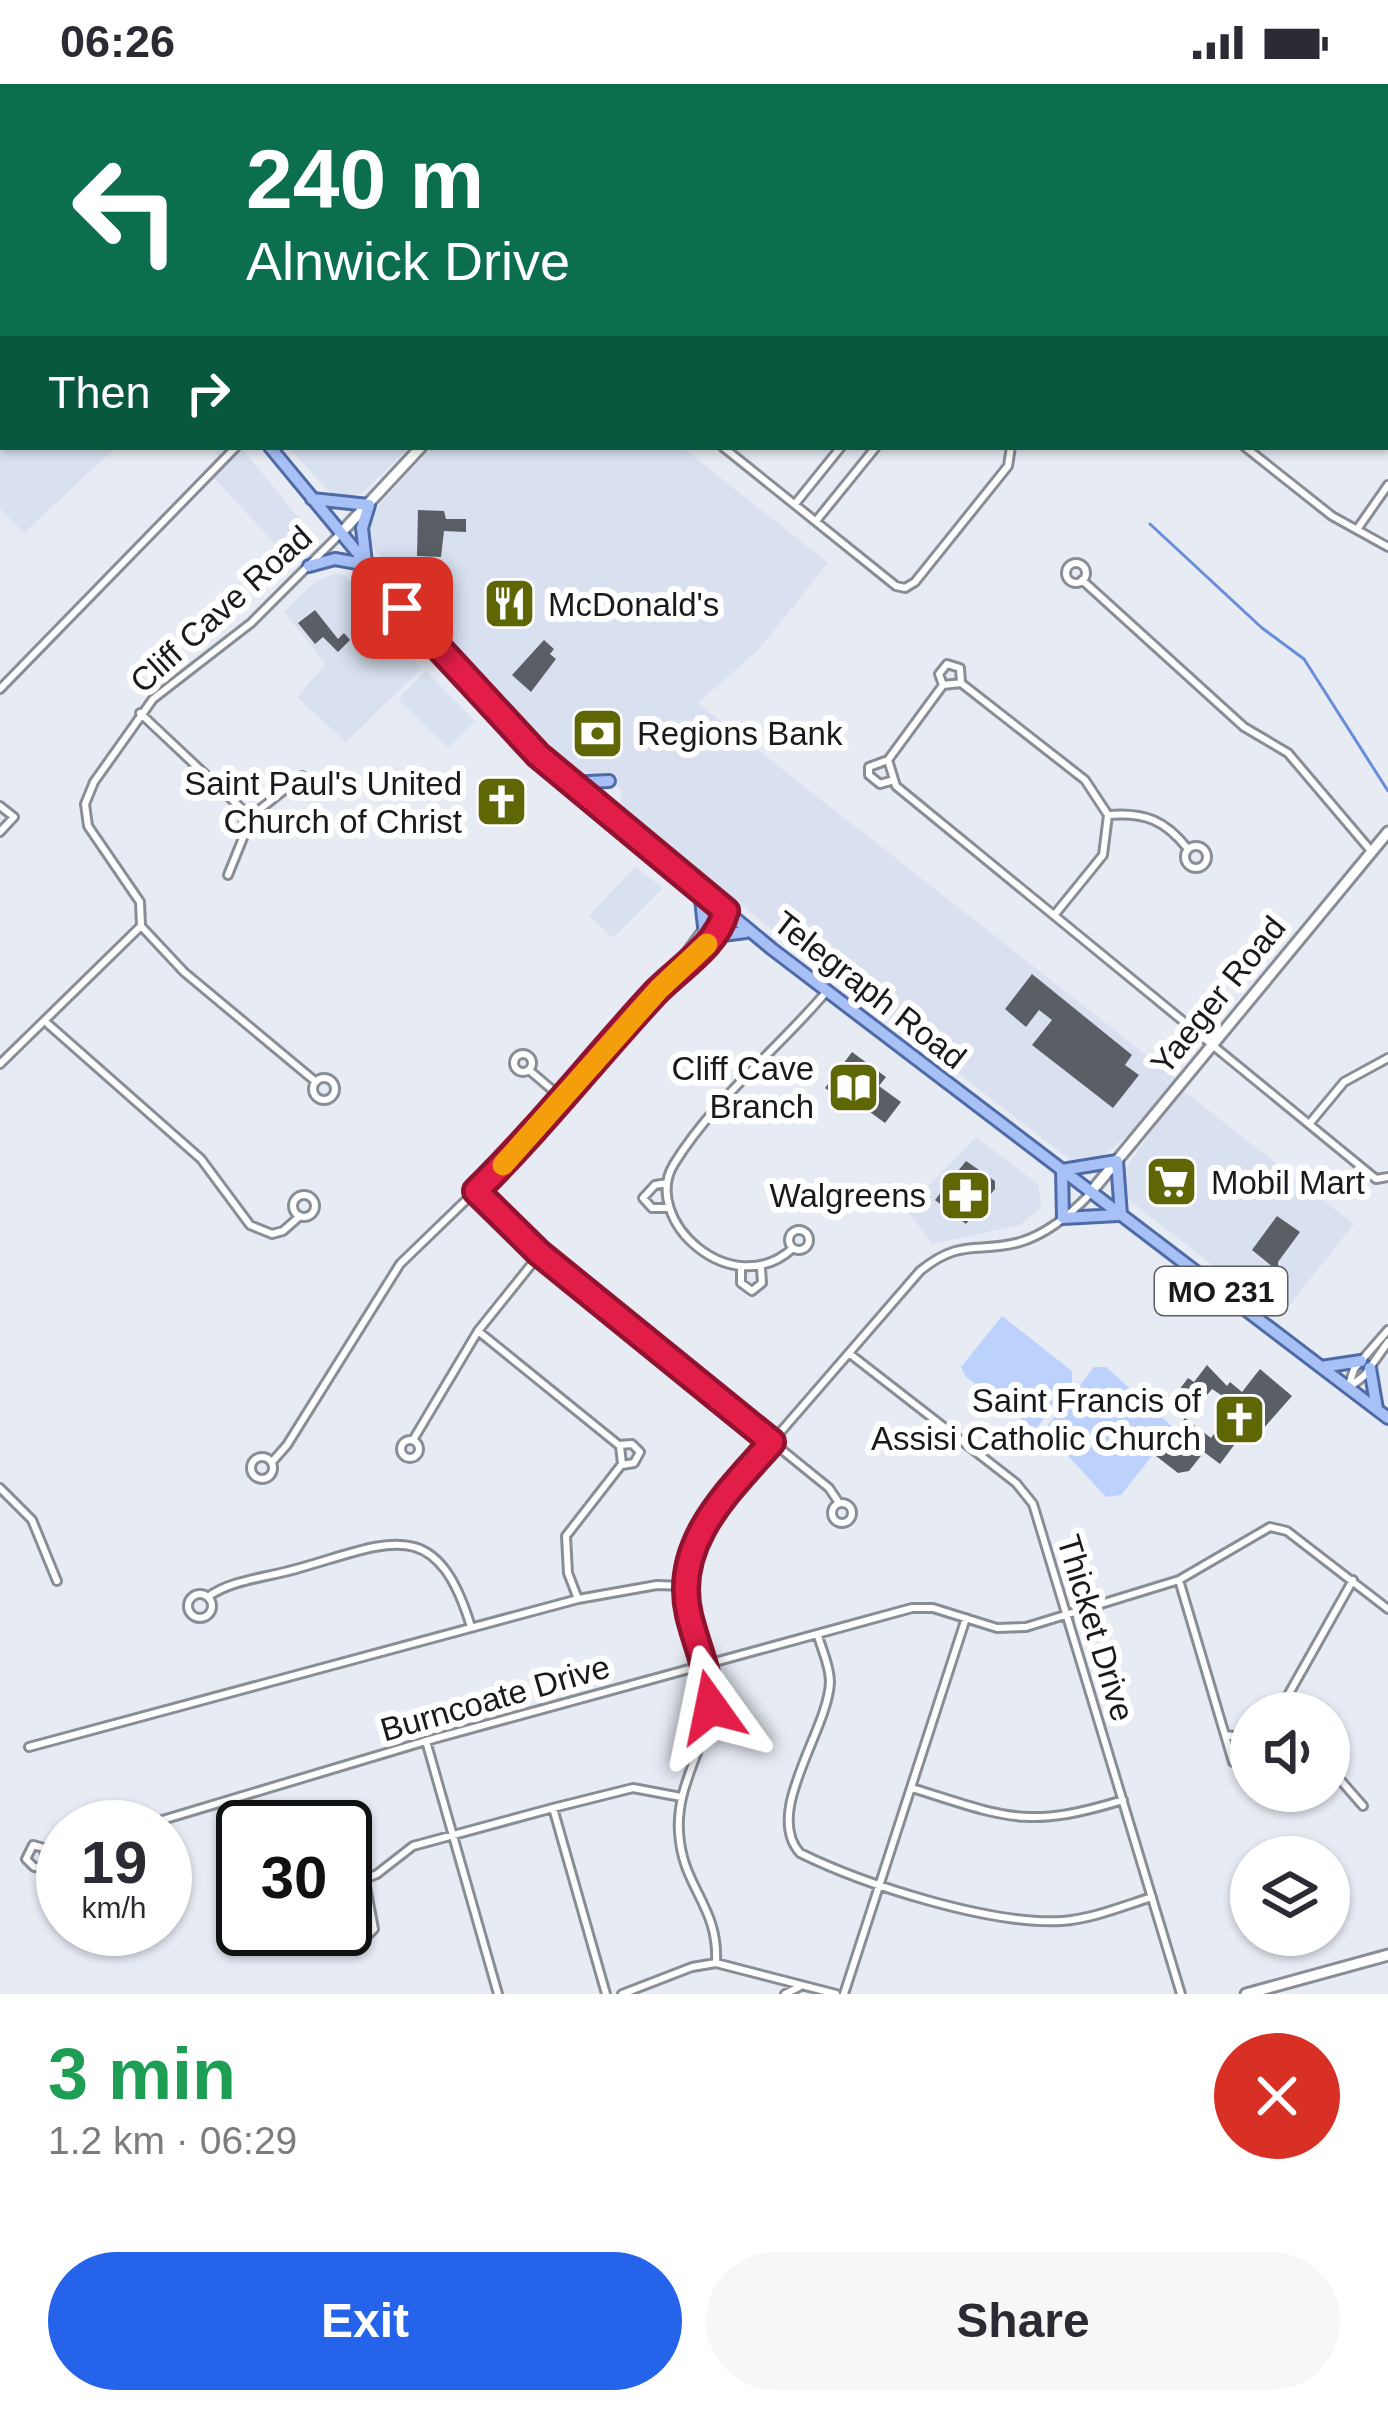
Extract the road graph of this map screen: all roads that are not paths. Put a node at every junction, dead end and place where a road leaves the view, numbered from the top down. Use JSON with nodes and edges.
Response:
{"nodes":[{"id":1,"x":233,"y":450,"type":"edge"},
{"id":2,"x":272,"y":450,"type":"edge"},
{"id":3,"x":418,"y":450,"type":"edge"},
{"id":4,"x":727,"y":450,"type":"edge"},
{"id":5,"x":839,"y":450,"type":"edge"},
{"id":6,"x":874,"y":450,"type":"edge"},
{"id":7,"x":1011,"y":450,"type":"edge"},
{"id":8,"x":1249,"y":450,"type":"edge"},
{"id":9,"x":1388,"y":485,"type":"edge"},
{"id":10,"x":312,"y":499,"type":"junction"},
{"id":11,"x":795,"y":504,"type":"junction"},
{"id":12,"x":369,"y":505,"type":"junction"},
{"id":13,"x":816,"y":521,"type":"junction"},
{"id":14,"x":1358,"y":528,"type":"junction"},
{"id":15,"x":340,"y":534,"type":"junction"},
{"id":16,"x":1388,"y":547,"type":"edge"},
{"id":17,"x":367,"y":565,"type":"junction"},
{"id":18,"x":309,"y":566,"type":"junction"},
{"id":19,"x":1082,"y":580,"type":"dead end"},
{"id":20,"x":961,"y":683,"type":"junction"},
{"id":21,"x":943,"y":686,"type":"junction"},
{"id":22,"x":0,"y":689,"type":"edge"},
{"id":23,"x":140,"y":712,"type":"junction"},
{"id":24,"x":888,"y":760,"type":"junction"},
{"id":25,"x":302,"y":776,"type":"dead end"},
{"id":26,"x":894,"y":780,"type":"junction"},
{"id":27,"x":609,"y":781,"type":"dead end"},
{"id":28,"x":569,"y":782,"type":"junction"},
{"id":29,"x":0,"y":806,"type":"edge"},
{"id":30,"x":243,"y":810,"type":"junction"},
{"id":31,"x":259,"y":810,"type":"junction"},
{"id":32,"x":1108,"y":815,"type":"junction"},
{"id":33,"x":248,"y":828,"type":"junction"},
{"id":34,"x":0,"y":832,"type":"edge"},
{"id":35,"x":1388,"y":832,"type":"edge"},
{"id":36,"x":1188,"y":849,"type":"dead end"},
{"id":37,"x":1372,"y":852,"type":"junction"},
{"id":38,"x":229,"y":875,"type":"dead end"},
{"id":39,"x":700,"y":890,"type":"junction"},
{"id":40,"x":726,"y":911,"type":"junction"},
{"id":41,"x":1056,"y":913,"type":"junction"},
{"id":42,"x":141,"y":926,"type":"junction"},
{"id":43,"x":710,"y":931,"type":"junction"},
{"id":44,"x":754,"y":934,"type":"junction"},
{"id":45,"x":659,"y":989,"type":"junction"},
{"id":46,"x":827,"y":991,"type":"junction"},
{"id":47,"x":47,"y":1023,"type":"junction"},
{"id":48,"x":1212,"y":1045,"type":"junction"},
{"id":49,"x":1388,"y":1058,"type":"edge"},
{"id":50,"x":0,"y":1064,"type":"edge"},
{"id":51,"x":529,"y":1070,"type":"dead end"},
{"id":52,"x":316,"y":1082,"type":"dead end"},
{"id":53,"x":563,"y":1099,"type":"junction"},
{"id":54,"x":1310,"y":1123,"type":"junction"},
{"id":55,"x":1117,"y":1161,"type":"junction"},
{"id":56,"x":1062,"y":1170,"type":"junction"},
{"id":57,"x":1388,"y":1177,"type":"edge"},
{"id":58,"x":667,"y":1183,"type":"junction"},
{"id":59,"x":476,"y":1191,"type":"junction"},
{"id":60,"x":1091,"y":1192,"type":"junction"},
{"id":61,"x":669,"y":1208,"type":"junction"},
{"id":62,"x":1121,"y":1215,"type":"junction"},
{"id":63,"x":300,"y":1216,"type":"dead end"},
{"id":64,"x":1063,"y":1218,"type":"junction"},
{"id":65,"x":793,"y":1248,"type":"dead end"},
{"id":66,"x":539,"y":1253,"type":"junction"},
{"id":67,"x":761,"y":1268,"type":"junction"},
{"id":68,"x":740,"y":1270,"type":"junction"},
{"id":69,"x":1388,"y":1330,"type":"edge"},
{"id":70,"x":478,"y":1331,"type":"junction"},
{"id":71,"x":1388,"y":1342,"type":"edge"},
{"id":72,"x":850,"y":1354,"type":"junction"},
{"id":73,"x":1365,"y":1365,"type":"junction"},
{"id":74,"x":1321,"y":1367,"type":"junction"},
{"id":75,"x":1348,"y":1388,"type":"junction"},
{"id":76,"x":1377,"y":1409,"type":"junction"},
{"id":77,"x":1388,"y":1418,"type":"edge"},
{"id":78,"x":413,"y":1440,"type":"dead end"},
{"id":79,"x":772,"y":1442,"type":"junction"},
{"id":80,"x":619,"y":1445,"type":"junction"},
{"id":81,"x":272,"y":1462,"type":"dead end"},
{"id":82,"x":622,"y":1465,"type":"junction"},
{"id":83,"x":0,"y":1488,"type":"edge"},
{"id":84,"x":838,"y":1503,"type":"dead end"},
{"id":85,"x":1179,"y":1580,"type":"junction"},
{"id":86,"x":1353,"y":1580,"type":"junction"},
{"id":87,"x":57,"y":1581,"type":"dead end"},
{"id":88,"x":685,"y":1586,"type":"junction"},
{"id":89,"x":208,"y":1597,"type":"dead end"},
{"id":90,"x":578,"y":1599,"type":"junction"},
{"id":91,"x":1388,"y":1609,"type":"edge"},
{"id":92,"x":1067,"y":1617,"type":"junction"},
{"id":93,"x":966,"y":1618,"type":"junction"},
{"id":94,"x":471,"y":1627,"type":"junction"},
{"id":95,"x":817,"y":1635,"type":"junction"},
{"id":96,"x":703,"y":1664,"type":"junction"},
{"id":97,"x":1290,"y":1692,"type":"edge"},
{"id":98,"x":1225,"y":1736,"type":"junction"},
{"id":99,"x":1230,"y":1736,"type":"edge"},
{"id":100,"x":426,"y":1741,"type":"junction"},
{"id":101,"x":29,"y":1747,"type":"dead end"},
{"id":102,"x":1230,"y":1752,"type":"edge"},
{"id":103,"x":911,"y":1788,"type":"junction"},
{"id":104,"x":1350,"y":1790,"type":"edge"},
{"id":105,"x":681,"y":1797,"type":"junction"},
{"id":106,"x":1123,"y":1800,"type":"junction"},
{"id":107,"x":1364,"y":1806,"type":"dead end"},
{"id":108,"x":553,"y":1808,"type":"junction"},
{"id":109,"x":192,"y":1811,"type":"edge"},
{"id":110,"x":452,"y":1835,"type":"junction"},
{"id":111,"x":36,"y":1846,"type":"edge"},
{"id":112,"x":36,"y":1867,"type":"edge"},
{"id":113,"x":372,"y":1875,"type":"edge"},
{"id":114,"x":880,"y":1882,"type":"junction"},
{"id":115,"x":1152,"y":1898,"type":"junction"},
{"id":116,"x":1388,"y":1955,"type":"edge"},
{"id":117,"x":716,"y":1964,"type":"junction"},
{"id":118,"x":802,"y":1986,"type":"junction"},
{"id":119,"x":1259,"y":1992,"type":"edge"},
{"id":120,"x":498,"y":1994,"type":"edge"},
{"id":121,"x":606,"y":1994,"type":"edge"},
{"id":122,"x":622,"y":1994,"type":"edge"},
{"id":123,"x":785,"y":1994,"type":"edge"},
{"id":124,"x":840,"y":1994,"type":"edge"},
{"id":125,"x":1181,"y":1994,"type":"edge"},
{"id":126,"x":1246,"y":1994,"type":"edge"}],
"edges":[{"from":1,"to":22,"type":"street"},
{"from":2,"to":10,"type":"main road","name":"Telegraph Road","number":"MO 231"},
{"from":3,"to":12,"type":"street"},
{"from":4,"to":11,"type":"street"},
{"from":5,"to":11,"type":"street"},
{"from":6,"to":13,"type":"street"},
{"from":7,"to":13,"type":"street"},
{"from":8,"to":14,"type":"street"},
{"from":9,"to":14,"type":"street"},
{"from":10,"to":12,"type":"main road"},
{"from":10,"to":15,"type":"main road","name":"Telegraph Road","number":"MO 231"},
{"from":11,"to":13,"type":"street"},
{"from":12,"to":15,"type":"street"},
{"from":12,"to":17,"type":"main road"},
{"from":14,"to":16,"type":"street"},
{"from":15,"to":17,"type":"main road","name":"Telegraph Road","number":"MO 231"},
{"from":15,"to":18,"type":"street","name":"Cliff Cave Road"},
{"from":17,"to":18,"type":"main road"},
{"from":17,"to":28,"type":"main road","name":"Telegraph Road","number":"MO 231"},
{"from":18,"to":23,"type":"street","name":"Cliff Cave Road"},
{"from":19,"to":37,"type":"street"},
{"from":20,"to":21,"type":"street"},
{"from":20,"to":21,"type":"street"},
{"from":20,"to":32,"type":"street"},
{"from":21,"to":24,"type":"street"},
{"from":23,"to":30,"type":"street"},
{"from":23,"to":42,"type":"street","name":"Cliff Cave Road"},
{"from":24,"to":26,"type":"street"},
{"from":24,"to":26,"type":"street"},
{"from":25,"to":31,"type":"street"},
{"from":26,"to":41,"type":"street"},
{"from":27,"to":28,"type":"main road"},
{"from":28,"to":39,"type":"main road","name":"Telegraph Road","number":"MO 231"},
{"from":29,"to":34,"type":"street"},
{"from":30,"to":31,"type":"street"},
{"from":30,"to":33,"type":"street"},
{"from":31,"to":33,"type":"street"},
{"from":32,"to":36,"type":"street"},
{"from":32,"to":41,"type":"street"},
{"from":33,"to":38,"type":"street"},
{"from":35,"to":37,"type":"street","name":"Yaeger Road"},
{"from":37,"to":48,"type":"street","name":"Yaeger Road"},
{"from":39,"to":40,"type":"main road","name":"Telegraph Road","number":"MO 231"},
{"from":39,"to":43,"type":"main road"},
{"from":40,"to":43,"type":"street"},
{"from":40,"to":43,"type":"street"},
{"from":40,"to":44,"type":"main road","name":"Telegraph Road","number":"MO 231"},
{"from":41,"to":48,"type":"street"},
{"from":42,"to":47,"type":"street"},
{"from":42,"to":52,"type":"street"},
{"from":43,"to":44,"type":"main road"},
{"from":43,"to":45,"type":"street"},
{"from":43,"to":45,"type":"street"},
{"from":44,"to":46,"type":"main road","name":"Telegraph Road","number":"MO 231"},
{"from":45,"to":53,"type":"street"},
{"from":46,"to":56,"type":"main road","name":"Telegraph Road","number":"MO 231"},
{"from":46,"to":58,"type":"street"},
{"from":47,"to":50,"type":"street"},
{"from":47,"to":63,"type":"street"},
{"from":48,"to":54,"type":"street"},
{"from":48,"to":55,"type":"street","name":"Yaeger Road"},
{"from":49,"to":54,"type":"street"},
{"from":51,"to":53,"type":"street"},
{"from":53,"to":59,"type":"street"},
{"from":54,"to":57,"type":"street"},
{"from":55,"to":56,"type":"main road"},
{"from":55,"to":60,"type":"street","name":"Yaeger Road"},
{"from":55,"to":62,"type":"main road"},
{"from":56,"to":60,"type":"main road","name":"Telegraph Road","number":"MO 231"},
{"from":56,"to":64,"type":"main road"},
{"from":58,"to":61,"type":"street"},
{"from":58,"to":61,"type":"street"},
{"from":59,"to":66,"type":"street"},
{"from":59,"to":81,"type":"street"},
{"from":60,"to":62,"type":"main road","name":"Telegraph Road","number":"MO 231"},
{"from":60,"to":64,"type":"street"},
{"from":61,"to":68,"type":"street"},
{"from":62,"to":64,"type":"main road"},
{"from":62,"to":74,"type":"main road","name":"Telegraph Road","number":"MO 231"},
{"from":64,"to":72,"type":"street"},
{"from":65,"to":67,"type":"street"},
{"from":66,"to":70,"type":"street"},
{"from":66,"to":79,"type":"street"},
{"from":67,"to":68,"type":"street"},
{"from":67,"to":68,"type":"street"},
{"from":69,"to":73,"type":"street"},
{"from":70,"to":78,"type":"street"},
{"from":70,"to":80,"type":"street"},
{"from":71,"to":73,"type":"street"},
{"from":72,"to":79,"type":"street"},
{"from":72,"to":92,"type":"street","name":"Thicket Drive"},
{"from":73,"to":74,"type":"main road"},
{"from":73,"to":75,"type":"street"},
{"from":73,"to":76,"type":"main road"},
{"from":74,"to":75,"type":"main road","name":"Telegraph Road","number":"MO 231"},
{"from":75,"to":76,"type":"main road","name":"Telegraph Road","number":"MO 231"},
{"from":76,"to":77,"type":"main road","name":"Telegraph Road","number":"MO 231"},
{"from":79,"to":84,"type":"street"},
{"from":79,"to":88,"type":"street"},
{"from":80,"to":82,"type":"street"},
{"from":80,"to":82,"type":"street"},
{"from":82,"to":90,"type":"street"},
{"from":83,"to":87,"type":"street"},
{"from":85,"to":86,"type":"street","name":"Burncoate Drive"},
{"from":85,"to":92,"type":"street","name":"Burncoate Drive"},
{"from":85,"to":98,"type":"street"},
{"from":86,"to":91,"type":"street","name":"Burncoate Drive"},
{"from":86,"to":97,"type":"street"},
{"from":88,"to":90,"type":"street"},
{"from":88,"to":96,"type":"street"},
{"from":89,"to":94,"type":"street"},
{"from":90,"to":94,"type":"street"},
{"from":92,"to":93,"type":"street","name":"Burncoate Drive"},
{"from":92,"to":106,"type":"street","name":"Thicket Drive"},
{"from":93,"to":95,"type":"street","name":"Burncoate Drive"},
{"from":93,"to":103,"type":"street"},
{"from":94,"to":101,"type":"street"},
{"from":95,"to":96,"type":"street","name":"Burncoate Drive"},
{"from":95,"to":114,"type":"street"},
{"from":96,"to":100,"type":"street","name":"Burncoate Drive"},
{"from":96,"to":105,"type":"street"},
{"from":98,"to":99,"type":"street"},
{"from":98,"to":102,"type":"street"},
{"from":100,"to":109,"type":"street","name":"Burncoate Drive"},
{"from":100,"to":110,"type":"street"},
{"from":103,"to":106,"type":"street"},
{"from":103,"to":114,"type":"street"},
{"from":104,"to":107,"type":"street"},
{"from":105,"to":108,"type":"street"},
{"from":105,"to":117,"type":"street"},
{"from":106,"to":115,"type":"street","name":"Thicket Drive"},
{"from":108,"to":110,"type":"street"},
{"from":108,"to":121,"type":"street"},
{"from":110,"to":113,"type":"street"},
{"from":110,"to":120,"type":"street"},
{"from":111,"to":112,"type":"street"},
{"from":114,"to":115,"type":"street"},
{"from":114,"to":124,"type":"street"},
{"from":115,"to":125,"type":"street","name":"Thicket Drive"},
{"from":116,"to":119,"type":"street"},
{"from":117,"to":118,"type":"street"},
{"from":117,"to":122,"type":"street"},
{"from":118,"to":123,"type":"street"},
{"from":118,"to":124,"type":"street"},
{"from":119,"to":126,"type":"street"}]}
